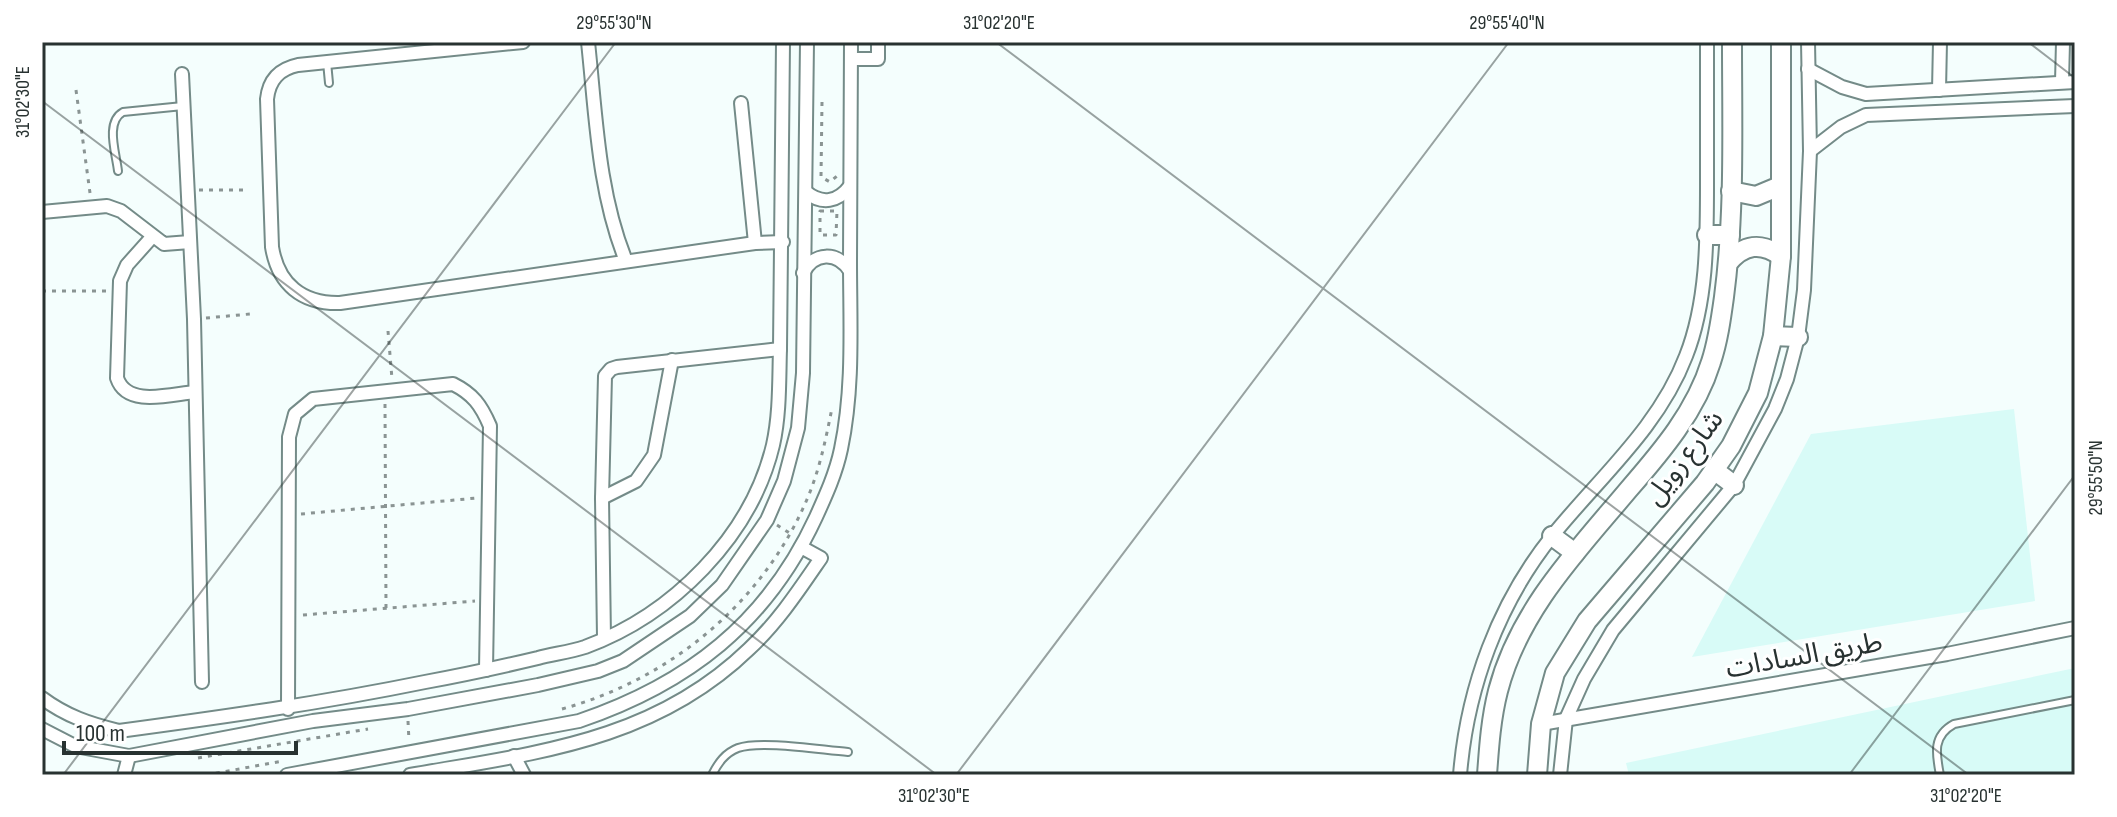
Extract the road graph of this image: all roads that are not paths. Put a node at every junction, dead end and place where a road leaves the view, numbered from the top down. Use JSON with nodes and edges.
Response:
{"nodes":[{"id":1,"x":523,"y":42,"type":"edge"},
{"id":2,"x":588,"y":42,"type":"edge"},
{"id":3,"x":783,"y":42,"type":"edge"},
{"id":4,"x":807,"y":42,"type":"edge"},
{"id":5,"x":851,"y":42,"type":"edge"},
{"id":6,"x":878,"y":42,"type":"edge"},
{"id":7,"x":1707,"y":42,"type":"edge"},
{"id":8,"x":1732,"y":42,"type":"edge"},
{"id":9,"x":1781,"y":42,"type":"edge"},
{"id":10,"x":1808,"y":42,"type":"edge"},
{"id":11,"x":1940,"y":42,"type":"edge"},
{"id":12,"x":2063,"y":42,"type":"edge"},
{"id":13,"x":851,"y":59,"type":"junction"},
{"id":14,"x":327,"y":62,"type":"junction"},
{"id":15,"x":1808,"y":69,"type":"junction"},
{"id":16,"x":182,"y":74,"type":"dead end"},
{"id":17,"x":2068,"y":82,"type":"edge"},
{"id":18,"x":329,"y":83,"type":"dead end"},
{"id":19,"x":1939,"y":90,"type":"junction"},
{"id":20,"x":1866,"y":94,"type":"junction"},
{"id":21,"x":741,"y":103,"type":"dead end"},
{"id":22,"x":183,"y":106,"type":"junction"},
{"id":23,"x":2075,"y":106,"type":"edge"},
{"id":24,"x":1866,"y":115,"type":"junction"},
{"id":25,"x":1810,"y":151,"type":"junction"},
{"id":26,"x":118,"y":171,"type":"dead end"},
{"id":27,"x":850,"y":186,"type":"junction"},
{"id":28,"x":1780,"y":186,"type":"junction"},
{"id":29,"x":1731,"y":191,"type":"junction"},
{"id":30,"x":806,"y":192,"type":"junction"},
{"id":31,"x":42,"y":212,"type":"edge"},
{"id":32,"x":1707,"y":235,"type":"junction"},
{"id":33,"x":1730,"y":235,"type":"junction"},
{"id":34,"x":152,"y":237,"type":"junction"},
{"id":35,"x":190,"y":242,"type":"junction"},
{"id":36,"x":783,"y":242,"type":"junction"},
{"id":37,"x":755,"y":243,"type":"junction"},
{"id":38,"x":1781,"y":256,"type":"junction"},
{"id":39,"x":626,"y":261,"type":"junction"},
{"id":40,"x":1728,"y":263,"type":"junction"},
{"id":41,"x":850,"y":271,"type":"junction"},
{"id":42,"x":803,"y":273,"type":"junction"},
{"id":43,"x":1773,"y":336,"type":"junction"},
{"id":44,"x":1798,"y":337,"type":"junction"},
{"id":45,"x":780,"y":349,"type":"junction"},
{"id":46,"x":672,"y":360,"type":"junction"},
{"id":47,"x":195,"y":392,"type":"junction"},
{"id":48,"x":1714,"y":470,"type":"junction"},
{"id":49,"x":1734,"y":485,"type":"junction"},
{"id":50,"x":602,"y":498,"type":"junction"},
{"id":51,"x":1552,"y":536,"type":"junction"},
{"id":52,"x":803,"y":544,"type":"junction"},
{"id":53,"x":1575,"y":553,"type":"junction"},
{"id":54,"x":2075,"y":628,"type":"edge"},
{"id":55,"x":604,"y":638,"type":"junction"},
{"id":56,"x":486,"y":670,"type":"junction"},
{"id":57,"x":202,"y":682,"type":"dead end"},
{"id":58,"x":42,"y":698,"type":"edge"},
{"id":59,"x":2075,"y":700,"type":"edge"},
{"id":60,"x":311,"y":705,"type":"junction"},
{"id":61,"x":288,"y":709,"type":"junction"},
{"id":62,"x":1566,"y":719,"type":"junction"},
{"id":63,"x":313,"y":721,"type":"junction"},
{"id":64,"x":1541,"y":724,"type":"junction"},
{"id":65,"x":42,"y":729,"type":"edge"},
{"id":66,"x":848,"y":752,"type":"dead end"},
{"id":67,"x":129,"y":756,"type":"junction"},
{"id":68,"x":514,"y":756,"type":"junction"},
{"id":69,"x":338,"y":771,"type":"edge"},
{"id":70,"x":124,"y":775,"type":"edge"},
{"id":71,"x":287,"y":775,"type":"edge"},
{"id":72,"x":410,"y":775,"type":"edge"},
{"id":73,"x":524,"y":775,"type":"edge"},
{"id":74,"x":712,"y":775,"type":"edge"},
{"id":75,"x":1460,"y":775,"type":"edge"},
{"id":76,"x":1487,"y":775,"type":"edge"},
{"id":77,"x":1537,"y":775,"type":"edge"},
{"id":78,"x":1560,"y":775,"type":"edge"},
{"id":79,"x":1940,"y":775,"type":"edge"}],
"edges":[{"from":1,"to":14,"type":"street"},
{"from":2,"to":39,"type":"street"},
{"from":3,"to":36,"type":"street"},
{"from":4,"to":30,"type":"street"},
{"from":5,"to":13,"type":"street"},
{"from":6,"to":13,"type":"street"},
{"from":7,"to":32,"type":"street"},
{"from":8,"to":29,"type":"main road","name":"شارع زويل"},
{"from":9,"to":28,"type":"main road","name":"شارع زويل"},
{"from":10,"to":15,"type":"street"},
{"from":11,"to":19,"type":"street"},
{"from":12,"to":17,"type":"street"},
{"from":13,"to":27,"type":"street"},
{"from":14,"to":18,"type":"lane"},
{"from":14,"to":39,"type":"street"},
{"from":15,"to":20,"type":"street"},
{"from":15,"to":25,"type":"street"},
{"from":16,"to":22,"type":"street"},
{"from":17,"to":19,"type":"street"},
{"from":19,"to":20,"type":"street"},
{"from":20,"to":24,"type":"street"},
{"from":21,"to":37,"type":"street"},
{"from":22,"to":26,"type":"lane"},
{"from":22,"to":35,"type":"street"},
{"from":23,"to":24,"type":"street"},
{"from":24,"to":25,"type":"street"},
{"from":25,"to":44,"type":"street"},
{"from":27,"to":30,"type":"street"},
{"from":27,"to":41,"type":"street"},
{"from":28,"to":29,"type":"main road"},
{"from":28,"to":38,"type":"main road","name":"شارع زويل"},
{"from":29,"to":33,"type":"main road","name":"شارع زويل"},
{"from":30,"to":42,"type":"street"},
{"from":31,"to":34,"type":"street"},
{"from":32,"to":33,"type":"main road"},
{"from":32,"to":51,"type":"street"},
{"from":33,"to":40,"type":"main road","name":"شارع زويل"},
{"from":34,"to":35,"type":"street"},
{"from":34,"to":47,"type":"street"},
{"from":35,"to":47,"type":"street"},
{"from":36,"to":37,"type":"street"},
{"from":36,"to":45,"type":"street"},
{"from":37,"to":39,"type":"street"},
{"from":38,"to":40,"type":"main road"},
{"from":38,"to":43,"type":"main road","name":"شارع زويل"},
{"from":40,"to":53,"type":"main road","name":"شارع زويل"},
{"from":41,"to":42,"type":"street"},
{"from":41,"to":52,"type":"street"},
{"from":42,"to":63,"type":"street"},
{"from":43,"to":44,"type":"main road"},
{"from":43,"to":48,"type":"main road","name":"شارع زويل"},
{"from":44,"to":49,"type":"street"},
{"from":45,"to":46,"type":"street"},
{"from":45,"to":55,"type":"street"},
{"from":46,"to":50,"type":"street"},
{"from":46,"to":50,"type":"street"},
{"from":47,"to":57,"type":"street"},
{"from":48,"to":49,"type":"main road"},
{"from":48,"to":64,"type":"main road","name":"شارع زويل"},
{"from":49,"to":62,"type":"street"},
{"from":50,"to":55,"type":"street"},
{"from":51,"to":53,"type":"main road"},
{"from":51,"to":75,"type":"street"},
{"from":52,"to":68,"type":"street"},
{"from":52,"to":69,"type":"street"},
{"from":53,"to":76,"type":"main road","name":"شارع زويل"},
{"from":54,"to":62,"type":"street","name":"طريق السادات"},
{"from":55,"to":56,"type":"street"},
{"from":56,"to":60,"type":"street"},
{"from":56,"to":61,"type":"street"},
{"from":58,"to":61,"type":"street"},
{"from":59,"to":79,"type":"lane"},
{"from":60,"to":61,"type":"street"},
{"from":60,"to":63,"type":"street"},
{"from":62,"to":64,"type":"street","name":"طريق السادات"},
{"from":62,"to":78,"type":"street"},
{"from":63,"to":67,"type":"street"},
{"from":64,"to":77,"type":"main road","name":"شارع زويل"},
{"from":65,"to":67,"type":"street"},
{"from":66,"to":74,"type":"lane"},
{"from":67,"to":70,"type":"street"},
{"from":68,"to":72,"type":"street"},
{"from":68,"to":73,"type":"street"},
{"from":69,"to":71,"type":"street"}]}
